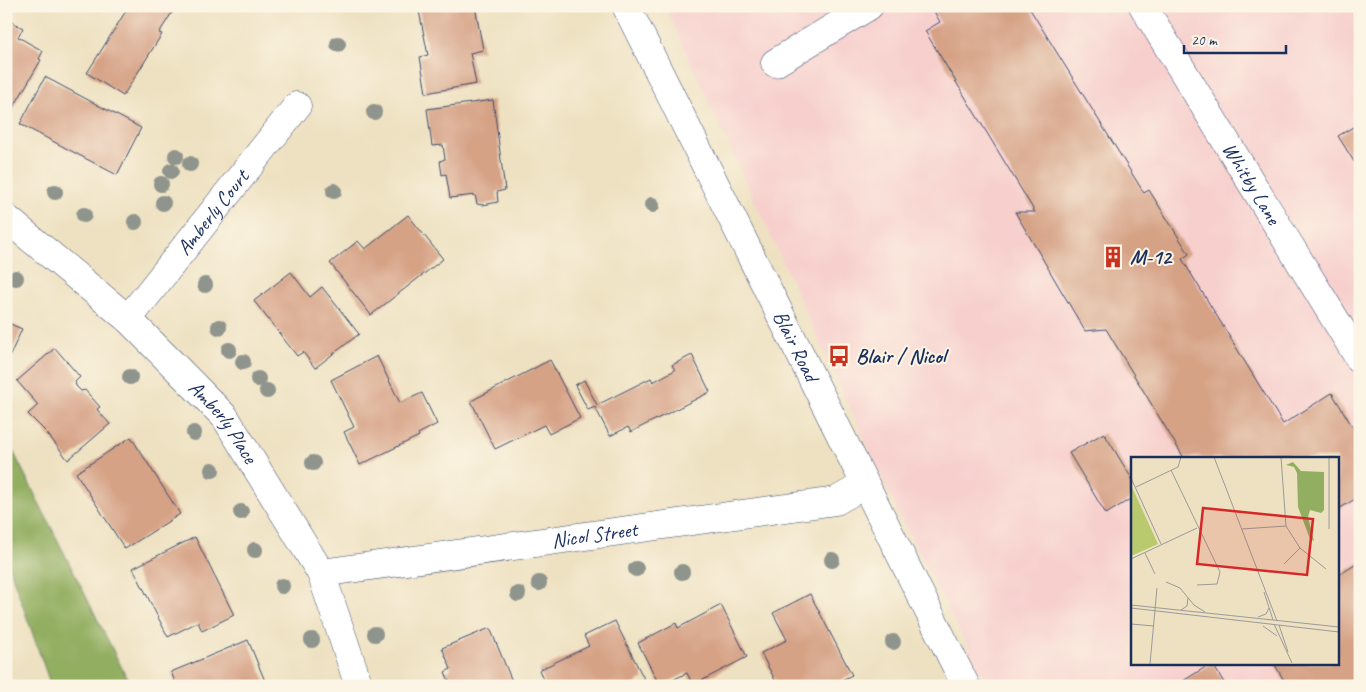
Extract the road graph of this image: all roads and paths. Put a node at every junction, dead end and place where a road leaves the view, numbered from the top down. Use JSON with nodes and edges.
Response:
{"nodes":[{"id":1,"x":626,"y":6,"type":"edge"},
{"id":2,"x":869,"y":6,"type":"edge"},
{"id":3,"x":1143,"y":6,"type":"edge"},
{"id":4,"x":775,"y":63,"type":"dead end"},
{"id":5,"x":296,"y":106,"type":"dead end"},
{"id":6,"x":6,"y":218,"type":"edge"},
{"id":7,"x":128,"y":318,"type":"junction"},
{"id":8,"x":1360,"y":360,"type":"edge"},
{"id":9,"x":864,"y":485,"type":"junction"},
{"id":10,"x":321,"y":573,"type":"junction"},
{"id":11,"x":359,"y":686,"type":"edge"},
{"id":12,"x":966,"y":686,"type":"edge"}],
"edges":[{"from":1,"to":9,"type":"street","name":"Blair Road"},
{"from":2,"to":4,"type":"street"},
{"from":3,"to":8,"type":"street","name":"Whitby Lane"},
{"from":5,"to":7,"type":"street","name":"Amberly Court"},
{"from":6,"to":7,"type":"street","name":"Amberly Place"},
{"from":7,"to":10,"type":"street","name":"Amberly Place"},
{"from":9,"to":10,"type":"street","name":"Nicol Street"},
{"from":9,"to":12,"type":"street","name":"Blair Road"},
{"from":10,"to":11,"type":"street","name":"Amberly Place"}]}
